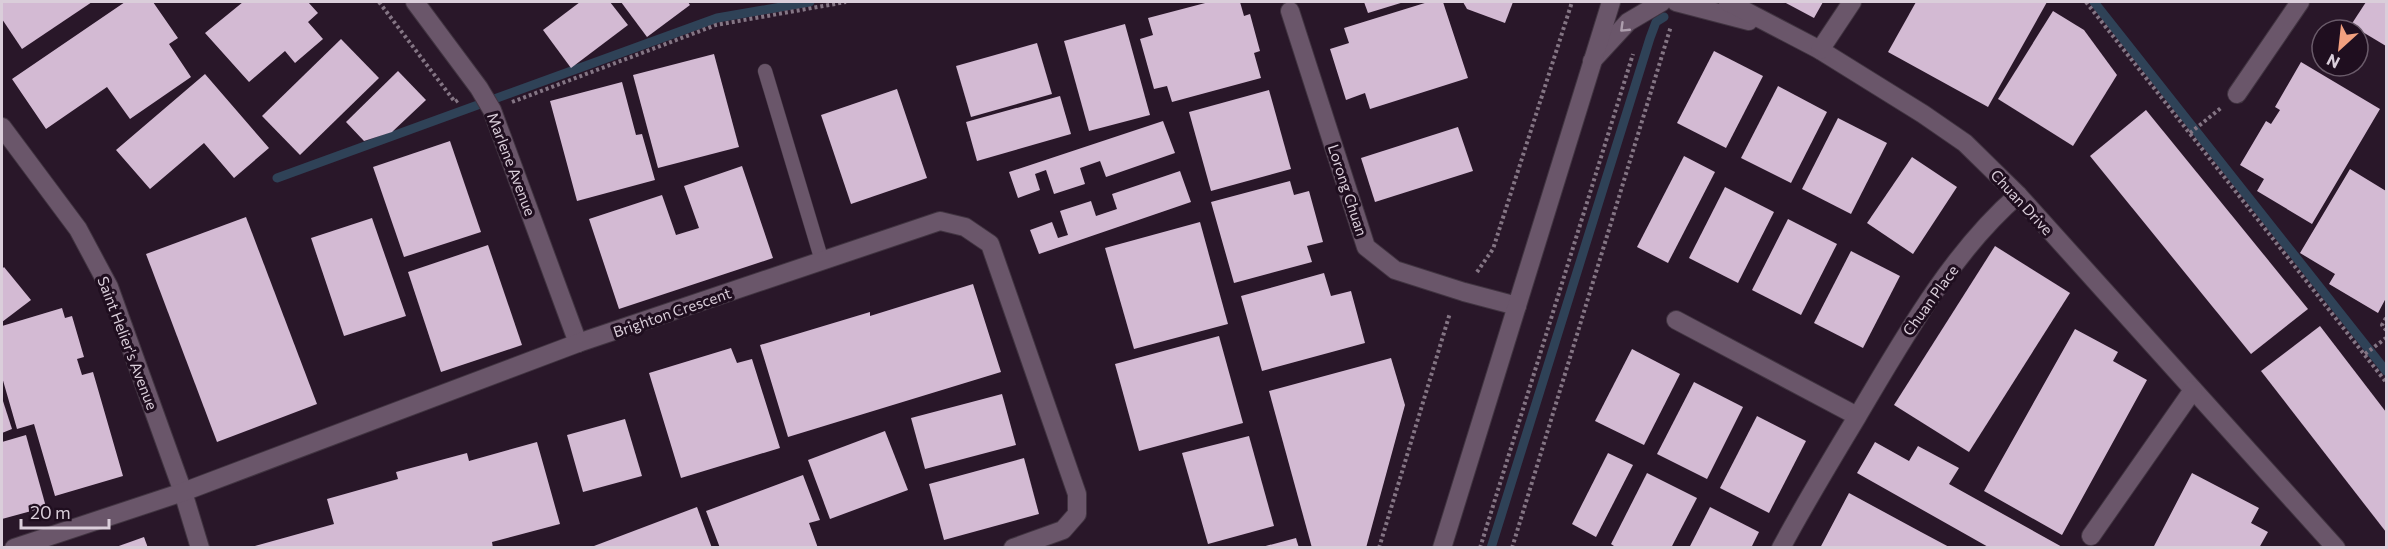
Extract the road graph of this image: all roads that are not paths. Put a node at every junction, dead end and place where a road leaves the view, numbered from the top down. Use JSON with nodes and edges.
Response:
{"nodes":[{"id":1,"x":415,"y":2,"type":"edge"},
{"id":2,"x":1611,"y":2,"type":"edge"},
{"id":3,"x":1662,"y":2,"type":"edge"},
{"id":4,"x":1676,"y":2,"type":"edge"},
{"id":5,"x":1728,"y":2,"type":"edge"},
{"id":6,"x":1852,"y":2,"type":"edge"},
{"id":7,"x":2301,"y":2,"type":"edge"},
{"id":8,"x":1290,"y":11,"type":"dead end"},
{"id":9,"x":1763,"y":20,"type":"junction"},
{"id":10,"x":1820,"y":50,"type":"junction"},
{"id":11,"x":1592,"y":61,"type":"junction"},
{"id":12,"x":765,"y":71,"type":"dead end"},
{"id":13,"x":2237,"y":94,"type":"dead end"},
{"id":14,"x":2,"y":127,"type":"edge"},
{"id":15,"x":2018,"y":195,"type":"junction"},
{"id":16,"x":822,"y":261,"type":"junction"},
{"id":17,"x":1517,"y":306,"type":"junction"},
{"id":18,"x":1676,"y":321,"type":"dead end"},
{"id":19,"x":578,"y":343,"type":"junction"},
{"id":20,"x":2193,"y":390,"type":"junction"},
{"id":21,"x":1857,"y":416,"type":"junction"},
{"id":22,"x":183,"y":492,"type":"junction"},
{"id":23,"x":2091,"y":536,"type":"dead end"},
{"id":24,"x":14,"y":548,"type":"edge"},
{"id":25,"x":200,"y":548,"type":"edge"},
{"id":26,"x":1013,"y":548,"type":"edge"},
{"id":27,"x":1442,"y":548,"type":"edge"},
{"id":28,"x":1781,"y":548,"type":"edge"},
{"id":29,"x":2336,"y":548,"type":"edge"}],
"edges":[{"from":1,"to":19,"type":"street","name":"Marlene Avenue"},
{"from":2,"to":11,"type":"street"},
{"from":3,"to":11,"type":"street","one_way":true},
{"from":4,"to":9,"type":"street"},
{"from":5,"to":9,"type":"street","name":"Chuan Drive"},
{"from":6,"to":10,"type":"street"},
{"from":7,"to":13,"type":"street"},
{"from":8,"to":17,"type":"street","name":"Lorong Chuan"},
{"from":9,"to":10,"type":"street","name":"Chuan Drive"},
{"from":10,"to":15,"type":"street","name":"Chuan Drive"},
{"from":11,"to":17,"type":"street"},
{"from":12,"to":16,"type":"lane"},
{"from":14,"to":22,"type":"street","name":"Saint Helier's Avenue"},
{"from":15,"to":20,"type":"street","name":"Chuan Drive"},
{"from":15,"to":21,"type":"street","name":"Chuan Place"},
{"from":16,"to":19,"type":"street","name":"Brighton Crescent"},
{"from":16,"to":26,"type":"street","name":"Brighton Crescent"},
{"from":17,"to":27,"type":"street"},
{"from":18,"to":21,"type":"street"},
{"from":19,"to":22,"type":"street","name":"Brighton Crescent"},
{"from":20,"to":23,"type":"street"},
{"from":20,"to":29,"type":"street","name":"Chuan Drive"},
{"from":21,"to":28,"type":"street","name":"Chuan Place"},
{"from":22,"to":24,"type":"street","name":"Brighton Crescent"},
{"from":22,"to":25,"type":"street","name":"Saint Helier's Avenue"}]}
